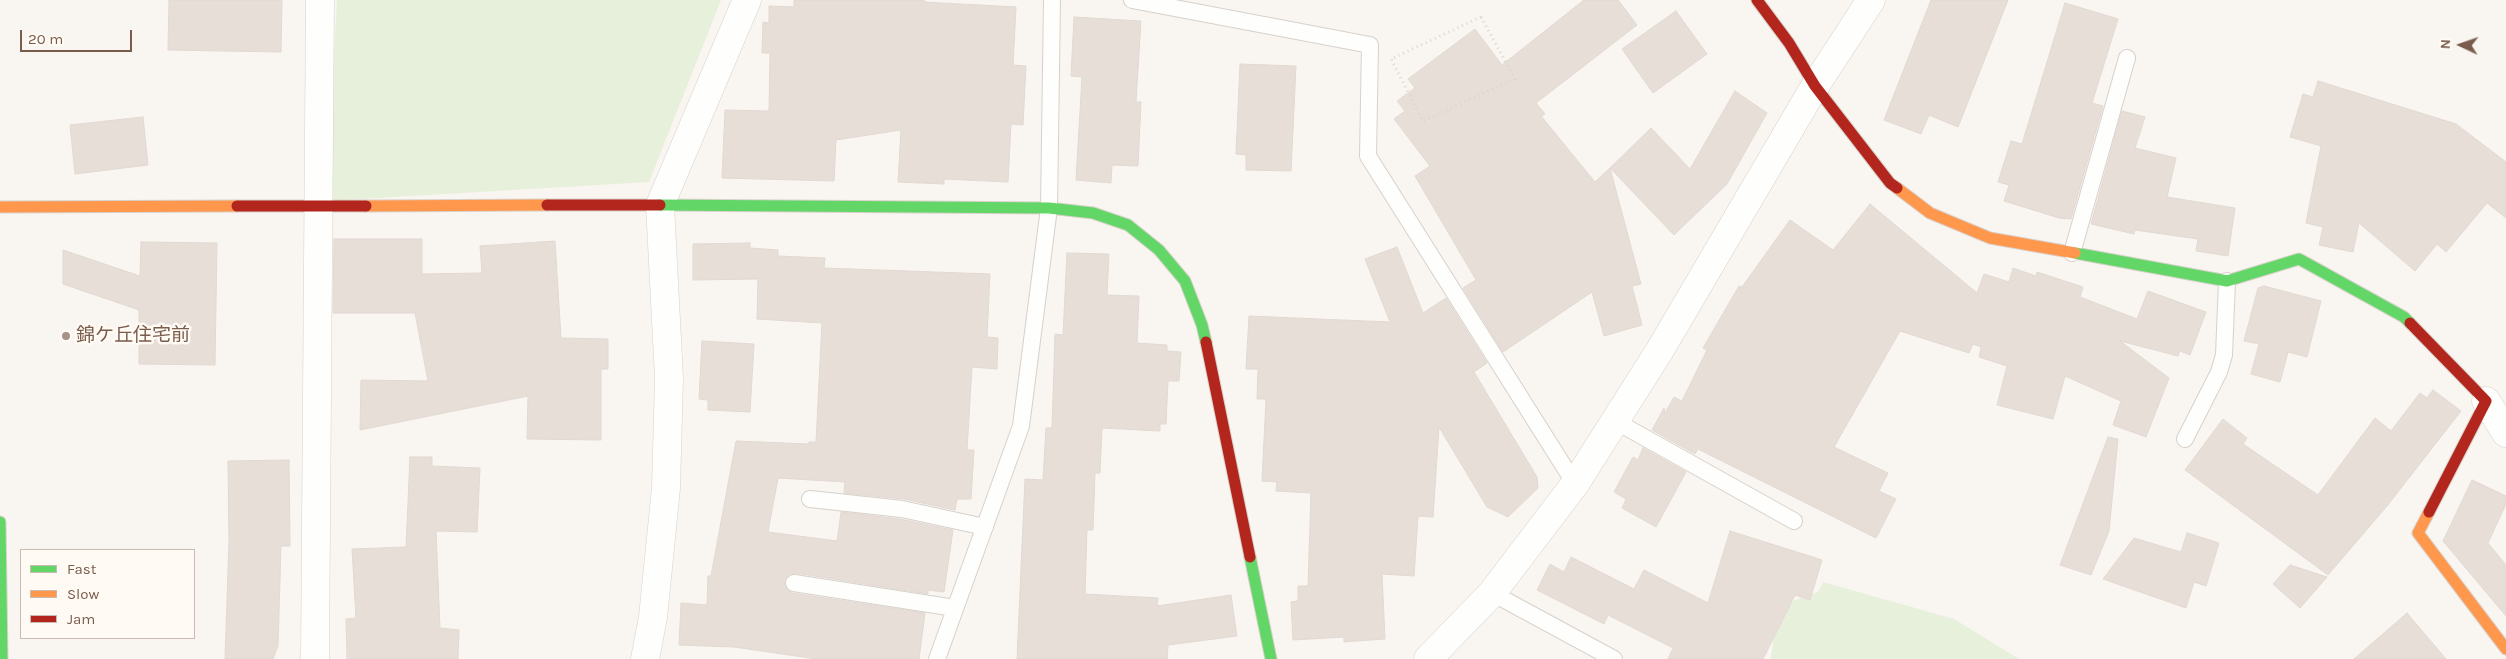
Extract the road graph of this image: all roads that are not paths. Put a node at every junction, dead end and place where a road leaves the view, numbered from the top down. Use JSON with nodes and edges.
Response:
{"nodes":[{"id":1,"x":320,"y":0,"type":"edge"},
{"id":2,"x":748,"y":0,"type":"edge"},
{"id":3,"x":1052,"y":0,"type":"edge"},
{"id":4,"x":1132,"y":0,"type":"edge"},
{"id":5,"x":1757,"y":0,"type":"edge"},
{"id":6,"x":1871,"y":0,"type":"edge"},
{"id":7,"x":2127,"y":58,"type":"dead end"},
{"id":8,"x":1815,"y":86,"type":"junction"},
{"id":9,"x":0,"y":206,"type":"edge"},
{"id":10,"x":319,"y":206,"type":"junction"},
{"id":11,"x":660,"y":206,"type":"junction"},
{"id":12,"x":1049,"y":208,"type":"junction"},
{"id":13,"x":2072,"y":253,"type":"junction"},
{"id":14,"x":2227,"y":281,"type":"junction"},
{"id":15,"x":2486,"y":401,"type":"junction"},
{"id":16,"x":1615,"y":421,"type":"junction"},
{"id":17,"x":2506,"y":433,"type":"edge"},
{"id":18,"x":2186,"y":440,"type":"dead end"},
{"id":19,"x":1575,"y":484,"type":"junction"},
{"id":20,"x":810,"y":499,"type":"dead end"},
{"id":21,"x":1794,"y":521,"type":"dead end"},
{"id":22,"x":0,"y":522,"type":"edge"},
{"id":23,"x":985,"y":527,"type":"junction"},
{"id":24,"x":794,"y":583,"type":"dead end"},
{"id":25,"x":1492,"y":592,"type":"junction"},
{"id":26,"x":955,"y":608,"type":"junction"},
{"id":27,"x":2506,"y":649,"type":"edge"},
{"id":28,"x":2506,"y":653,"type":"edge"},
{"id":29,"x":2,"y":659,"type":"edge"},
{"id":30,"x":316,"y":659,"type":"edge"},
{"id":31,"x":645,"y":659,"type":"edge"},
{"id":32,"x":937,"y":659,"type":"edge"},
{"id":33,"x":1271,"y":659,"type":"edge"},
{"id":34,"x":1428,"y":659,"type":"edge"},
{"id":35,"x":1614,"y":659,"type":"edge"},
{"id":36,"x":2499,"y":659,"type":"edge"}],
"edges":[{"from":1,"to":10,"type":"street"},
{"from":2,"to":11,"type":"street"},
{"from":3,"to":12,"type":"lane"},
{"from":4,"to":19,"type":"lane"},
{"from":5,"to":8,"type":"street"},
{"from":6,"to":8,"type":"street"},
{"from":7,"to":13,"type":"lane"},
{"from":8,"to":13,"type":"street"},
{"from":8,"to":16,"type":"street"},
{"from":9,"to":10,"type":"street"},
{"from":10,"to":11,"type":"street"},
{"from":10,"to":30,"type":"street"},
{"from":11,"to":12,"type":"street"},
{"from":11,"to":31,"type":"street"},
{"from":12,"to":23,"type":"lane"},
{"from":12,"to":33,"type":"street"},
{"from":13,"to":14,"type":"street"},
{"from":14,"to":15,"type":"street"},
{"from":14,"to":18,"type":"lane"},
{"from":15,"to":17,"type":"street"},
{"from":15,"to":27,"type":"street"},
{"from":16,"to":19,"type":"street"},
{"from":16,"to":21,"type":"lane"},
{"from":19,"to":25,"type":"street"},
{"from":20,"to":23,"type":"lane"},
{"from":22,"to":29,"type":"street"},
{"from":23,"to":26,"type":"lane"},
{"from":24,"to":26,"type":"lane"},
{"from":25,"to":34,"type":"street"},
{"from":25,"to":35,"type":"lane"},
{"from":26,"to":32,"type":"lane"},
{"from":28,"to":36,"type":"lane"}]}
